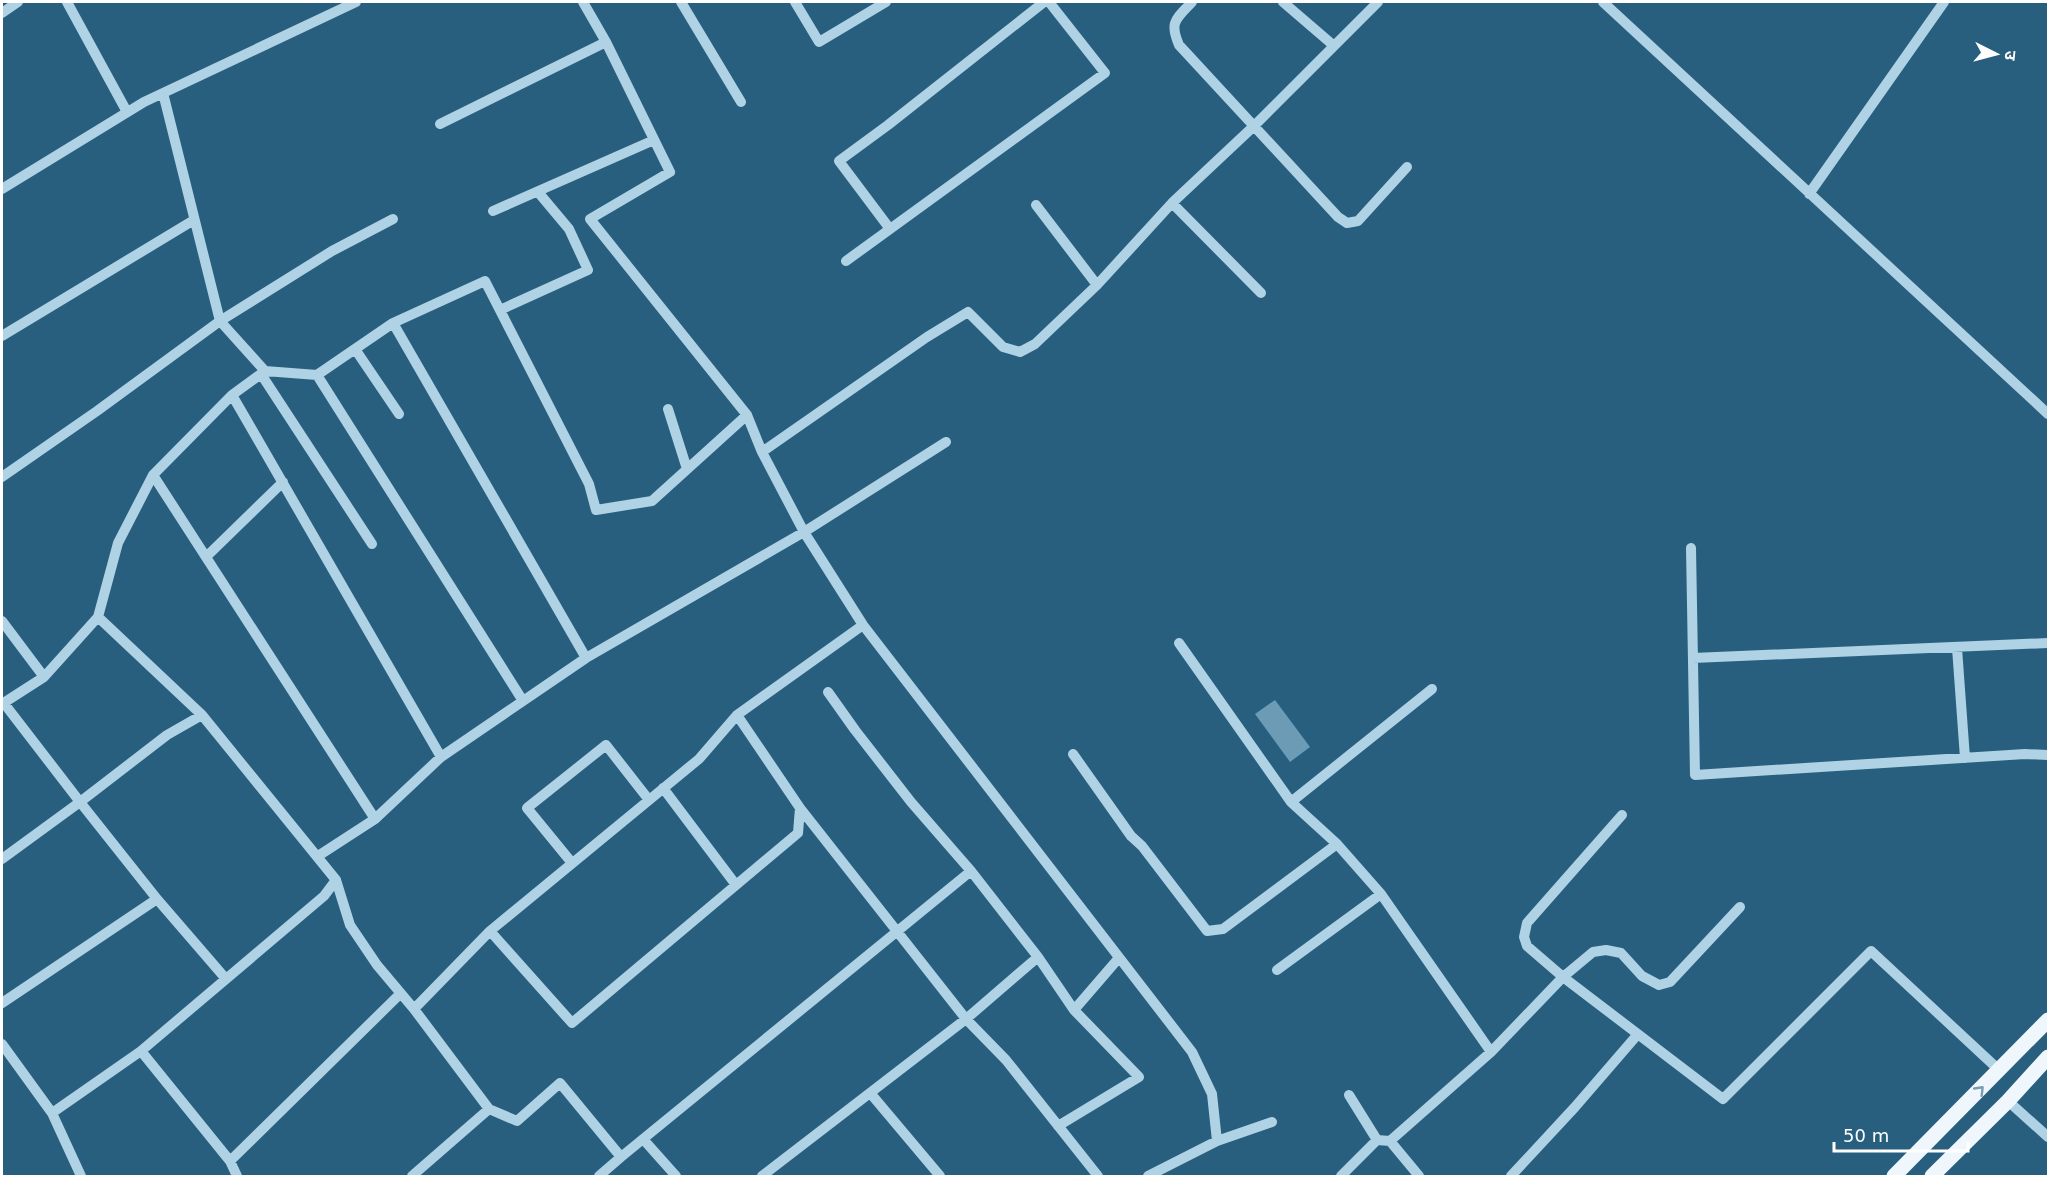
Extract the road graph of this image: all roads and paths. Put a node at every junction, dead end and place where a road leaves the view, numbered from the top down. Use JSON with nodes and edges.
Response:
{"nodes":[{"id":1,"x":18,"y":2,"type":"edge"},
{"id":2,"x":70,"y":2,"type":"edge"},
{"id":3,"x":356,"y":2,"type":"edge"},
{"id":4,"x":583,"y":2,"type":"edge"},
{"id":5,"x":681,"y":2,"type":"edge"},
{"id":6,"x":795,"y":2,"type":"edge"},
{"id":7,"x":886,"y":2,"type":"edge"},
{"id":8,"x":1044,"y":2,"type":"edge"},
{"id":9,"x":1049,"y":2,"type":"edge"},
{"id":10,"x":1192,"y":2,"type":"edge"},
{"id":11,"x":1283,"y":2,"type":"edge"},
{"id":12,"x":1378,"y":2,"type":"edge"},
{"id":13,"x":1603,"y":2,"type":"edge"},
{"id":14,"x":1944,"y":2,"type":"edge"},
{"id":15,"x":2,"y":13,"type":"edge"},
{"id":16,"x":606,"y":42,"type":"junction"},
{"id":17,"x":1333,"y":45,"type":"junction"},
{"id":18,"x":163,"y":93,"type":"junction"},
{"id":19,"x":741,"y":102,"type":"dead end"},
{"id":20,"x":127,"y":112,"type":"junction"},
{"id":21,"x":440,"y":124,"type":"dead end"},
{"id":22,"x":1254,"y":126,"type":"junction"},
{"id":23,"x":654,"y":140,"type":"junction"},
{"id":24,"x":1407,"y":167,"type":"dead end"},
{"id":25,"x":2,"y":189,"type":"edge"},
{"id":26,"x":538,"y":192,"type":"junction"},
{"id":27,"x":1809,"y":194,"type":"junction"},
{"id":28,"x":1172,"y":203,"type":"junction"},
{"id":29,"x":1036,"y":205,"type":"dead end"},
{"id":30,"x":493,"y":212,"type":"dead end"},
{"id":31,"x":393,"y":219,"type":"dead end"},
{"id":32,"x":194,"y":220,"type":"junction"},
{"id":33,"x":890,"y":229,"type":"junction"},
{"id":34,"x":846,"y":261,"type":"dead end"},
{"id":35,"x":1096,"y":285,"type":"junction"},
{"id":36,"x":1261,"y":293,"type":"dead end"},
{"id":37,"x":500,"y":310,"type":"junction"},
{"id":38,"x":220,"y":321,"type":"junction"},
{"id":39,"x":393,"y":323,"type":"junction"},
{"id":40,"x":2,"y":336,"type":"edge"},
{"id":41,"x":355,"y":349,"type":"junction"},
{"id":42,"x":263,"y":372,"type":"junction"},
{"id":43,"x":317,"y":375,"type":"junction"},
{"id":44,"x":232,"y":395,"type":"junction"},
{"id":45,"x":669,"y":409,"type":"dead end"},
{"id":46,"x":399,"y":414,"type":"dead end"},
{"id":47,"x":2049,"y":414,"type":"edge"},
{"id":48,"x":747,"y":415,"type":"junction"},
{"id":49,"x":946,"y":442,"type":"dead end"},
{"id":50,"x":762,"y":452,"type":"junction"},
{"id":51,"x":687,"y":469,"type":"junction"},
{"id":52,"x":153,"y":475,"type":"junction"},
{"id":53,"x":2,"y":477,"type":"edge"},
{"id":54,"x":283,"y":482,"type":"junction"},
{"id":55,"x":804,"y":532,"type":"junction"},
{"id":56,"x":372,"y":544,"type":"dead end"},
{"id":57,"x":1691,"y":548,"type":"dead end"},
{"id":58,"x":206,"y":557,"type":"junction"},
{"id":59,"x":98,"y":617,"type":"junction"},
{"id":60,"x":2,"y":621,"type":"edge"},
{"id":61,"x":863,"y":625,"type":"junction"},
{"id":62,"x":1179,"y":643,"type":"dead end"},
{"id":63,"x":2049,"y":643,"type":"edge"},
{"id":64,"x":1957,"y":648,"type":"junction"},
{"id":65,"x":585,"y":658,"type":"junction"},
{"id":66,"x":1693,"y":658,"type":"junction"},
{"id":67,"x":44,"y":677,"type":"junction"},
{"id":68,"x":1432,"y":689,"type":"dead end"},
{"id":69,"x":828,"y":692,"type":"dead end"},
{"id":70,"x":523,"y":701,"type":"junction"},
{"id":71,"x":2,"y":703,"type":"edge"},
{"id":72,"x":202,"y":715,"type":"junction"},
{"id":73,"x":737,"y":715,"type":"junction"},
{"id":74,"x":1073,"y":754,"type":"dead end"},
{"id":75,"x":2049,"y":755,"type":"edge"},
{"id":76,"x":441,"y":757,"type":"junction"},
{"id":77,"x":1965,"y":758,"type":"junction"},
{"id":78,"x":663,"y":788,"type":"junction"},
{"id":79,"x":649,"y":800,"type":"junction"},
{"id":80,"x":80,"y":802,"type":"junction"},
{"id":81,"x":1292,"y":802,"type":"junction"},
{"id":82,"x":800,"y":808,"type":"junction"},
{"id":83,"x":1622,"y":815,"type":"dead end"},
{"id":84,"x":375,"y":819,"type":"junction"},
{"id":85,"x":1337,"y":844,"type":"junction"},
{"id":86,"x":318,"y":856,"type":"junction"},
{"id":87,"x":2,"y":859,"type":"edge"},
{"id":88,"x":572,"y":863,"type":"junction"},
{"id":89,"x":971,"y":871,"type":"junction"},
{"id":90,"x":336,"y":880,"type":"junction"},
{"id":91,"x":736,"y":885,"type":"junction"},
{"id":92,"x":1381,"y":894,"type":"junction"},
{"id":93,"x":157,"y":899,"type":"junction"},
{"id":94,"x":1740,"y":907,"type":"dead end"},
{"id":95,"x":490,"y":931,"type":"junction"},
{"id":96,"x":898,"y":932,"type":"junction"},
{"id":97,"x":1038,"y":957,"type":"junction"},
{"id":98,"x":1118,"y":959,"type":"junction"},
{"id":99,"x":1277,"y":970,"type":"dead end"},
{"id":100,"x":1563,"y":977,"type":"junction"},
{"id":101,"x":226,"y":979,"type":"junction"},
{"id":102,"x":400,"y":994,"type":"junction"},
{"id":103,"x":2,"y":1003,"type":"edge"},
{"id":104,"x":414,"y":1009,"type":"junction"},
{"id":105,"x":1074,"y":1010,"type":"junction"},
{"id":106,"x":966,"y":1019,"type":"junction"},
{"id":107,"x":2049,"y":1020,"type":"edge"},
{"id":108,"x":1638,"y":1034,"type":"junction"},
{"id":109,"x":2,"y":1044,"type":"edge"},
{"id":110,"x":141,"y":1052,"type":"junction"},
{"id":111,"x":1491,"y":1052,"type":"junction"},
{"id":112,"x":2049,"y":1058,"type":"edge"},
{"id":113,"x":1999,"y":1070,"type":"junction"},
{"id":114,"x":871,"y":1094,"type":"junction"},
{"id":115,"x":1348,"y":1095,"type":"dead end"},
{"id":116,"x":2008,"y":1101,"type":"junction"},
{"id":117,"x":489,"y":1109,"type":"junction"},
{"id":118,"x":52,"y":1113,"type":"junction"},
{"id":119,"x":1272,"y":1122,"type":"dead end"},
{"id":120,"x":1058,"y":1126,"type":"junction"},
{"id":121,"x":2049,"y":1137,"type":"edge"},
{"id":122,"x":643,"y":1139,"type":"junction"},
{"id":123,"x":1377,"y":1140,"type":"junction"},
{"id":124,"x":1217,"y":1141,"type":"junction"},
{"id":125,"x":1390,"y":1141,"type":"junction"},
{"id":126,"x":621,"y":1156,"type":"junction"},
{"id":127,"x":230,"y":1161,"type":"junction"},
{"id":128,"x":81,"y":1176,"type":"edge"},
{"id":129,"x":237,"y":1176,"type":"edge"},
{"id":130,"x":412,"y":1176,"type":"edge"},
{"id":131,"x":599,"y":1176,"type":"edge"},
{"id":132,"x":676,"y":1176,"type":"edge"},
{"id":133,"x":762,"y":1176,"type":"edge"},
{"id":134,"x":940,"y":1176,"type":"edge"},
{"id":135,"x":1098,"y":1176,"type":"edge"},
{"id":136,"x":1148,"y":1176,"type":"edge"},
{"id":137,"x":1341,"y":1176,"type":"edge"},
{"id":138,"x":1419,"y":1176,"type":"edge"},
{"id":139,"x":1511,"y":1176,"type":"edge"},
{"id":140,"x":1894,"y":1176,"type":"edge"},
{"id":141,"x":1932,"y":1176,"type":"edge"}],
"edges":[{"from":1,"to":15,"type":"street"},
{"from":2,"to":20,"type":"street"},
{"from":3,"to":18,"type":"street"},
{"from":4,"to":16,"type":"street"},
{"from":5,"to":19,"type":"street"},
{"from":6,"to":7,"type":"street"},
{"from":8,"to":33,"type":"street"},
{"from":9,"to":33,"type":"street"},
{"from":10,"to":22,"type":"street"},
{"from":11,"to":17,"type":"street"},
{"from":12,"to":17,"type":"street"},
{"from":13,"to":27,"type":"street"},
{"from":14,"to":27,"type":"street"},
{"from":16,"to":21,"type":"street"},
{"from":16,"to":23,"type":"street"},
{"from":17,"to":22,"type":"street"},
{"from":18,"to":20,"type":"street"},
{"from":18,"to":32,"type":"street"},
{"from":20,"to":25,"type":"street"},
{"from":22,"to":24,"type":"street"},
{"from":22,"to":28,"type":"street"},
{"from":23,"to":26,"type":"street"},
{"from":23,"to":48,"type":"street"},
{"from":26,"to":30,"type":"street"},
{"from":26,"to":37,"type":"street"},
{"from":27,"to":47,"type":"street"},
{"from":28,"to":35,"type":"street"},
{"from":28,"to":36,"type":"street"},
{"from":29,"to":35,"type":"street"},
{"from":31,"to":38,"type":"street"},
{"from":32,"to":38,"type":"street"},
{"from":32,"to":40,"type":"street"},
{"from":33,"to":34,"type":"street"},
{"from":35,"to":50,"type":"street"},
{"from":37,"to":39,"type":"street"},
{"from":37,"to":51,"type":"street"},
{"from":38,"to":42,"type":"street"},
{"from":38,"to":53,"type":"street"},
{"from":39,"to":41,"type":"street"},
{"from":39,"to":65,"type":"street"},
{"from":41,"to":43,"type":"street"},
{"from":41,"to":46,"type":"street"},
{"from":42,"to":43,"type":"street"},
{"from":42,"to":44,"type":"street"},
{"from":42,"to":56,"type":"street"},
{"from":43,"to":70,"type":"street"},
{"from":44,"to":52,"type":"street"},
{"from":44,"to":54,"type":"street"},
{"from":45,"to":51,"type":"street"},
{"from":48,"to":50,"type":"street"},
{"from":48,"to":51,"type":"street"},
{"from":49,"to":55,"type":"street"},
{"from":50,"to":55,"type":"street"},
{"from":52,"to":58,"type":"street"},
{"from":52,"to":59,"type":"street"},
{"from":54,"to":58,"type":"street"},
{"from":54,"to":76,"type":"street"},
{"from":55,"to":61,"type":"street"},
{"from":55,"to":65,"type":"street"},
{"from":57,"to":66,"type":"street"},
{"from":58,"to":84,"type":"street"},
{"from":59,"to":67,"type":"street"},
{"from":59,"to":72,"type":"street"},
{"from":60,"to":67,"type":"street"},
{"from":61,"to":73,"type":"street"},
{"from":61,"to":98,"type":"street"},
{"from":62,"to":81,"type":"street"},
{"from":63,"to":64,"type":"street"},
{"from":64,"to":66,"type":"street"},
{"from":64,"to":77,"type":"street"},
{"from":65,"to":70,"type":"street"},
{"from":66,"to":77,"type":"street"},
{"from":67,"to":71,"type":"street"},
{"from":68,"to":81,"type":"street"},
{"from":69,"to":89,"type":"street"},
{"from":70,"to":76,"type":"street"},
{"from":71,"to":80,"type":"street"},
{"from":72,"to":80,"type":"street"},
{"from":72,"to":86,"type":"street"},
{"from":73,"to":78,"type":"street"},
{"from":73,"to":82,"type":"street"},
{"from":74,"to":85,"type":"street"},
{"from":75,"to":77,"type":"street"},
{"from":76,"to":84,"type":"street"},
{"from":78,"to":79,"type":"street"},
{"from":78,"to":91,"type":"street"},
{"from":79,"to":88,"type":"street"},
{"from":79,"to":88,"type":"street"},
{"from":80,"to":87,"type":"street"},
{"from":80,"to":93,"type":"street"},
{"from":81,"to":85,"type":"street"},
{"from":82,"to":91,"type":"street"},
{"from":82,"to":96,"type":"street"},
{"from":83,"to":100,"type":"street"},
{"from":84,"to":86,"type":"street"},
{"from":85,"to":92,"type":"street"},
{"from":86,"to":90,"type":"street"},
{"from":88,"to":95,"type":"street"},
{"from":89,"to":96,"type":"street"},
{"from":89,"to":97,"type":"street"},
{"from":90,"to":101,"type":"street"},
{"from":90,"to":102,"type":"street"},
{"from":91,"to":95,"type":"street"},
{"from":92,"to":99,"type":"street"},
{"from":92,"to":111,"type":"street"},
{"from":93,"to":101,"type":"street"},
{"from":93,"to":103,"type":"street"},
{"from":94,"to":100,"type":"street"},
{"from":95,"to":104,"type":"street"},
{"from":96,"to":106,"type":"street"},
{"from":96,"to":122,"type":"street"},
{"from":97,"to":105,"type":"street"},
{"from":97,"to":106,"type":"street"},
{"from":98,"to":105,"type":"street"},
{"from":98,"to":124,"type":"street"},
{"from":100,"to":108,"type":"street"},
{"from":100,"to":111,"type":"street"},
{"from":101,"to":110,"type":"street"},
{"from":102,"to":104,"type":"street"},
{"from":102,"to":127,"type":"street"},
{"from":104,"to":117,"type":"street"},
{"from":105,"to":120,"type":"street"},
{"from":106,"to":114,"type":"street"},
{"from":106,"to":120,"type":"street"},
{"from":107,"to":113,"type":"main road"},
{"from":108,"to":113,"type":"street"},
{"from":108,"to":139,"type":"street"},
{"from":109,"to":118,"type":"street"},
{"from":110,"to":118,"type":"street"},
{"from":110,"to":127,"type":"street"},
{"from":111,"to":125,"type":"street"},
{"from":112,"to":116,"type":"main road"},
{"from":140,"to":113,"type":"main road","one_way":true},
{"from":114,"to":133,"type":"street"},
{"from":114,"to":134,"type":"street"},
{"from":115,"to":123,"type":"street"},
{"from":116,"to":121,"type":"street"},
{"from":116,"to":141,"type":"main road"},
{"from":117,"to":126,"type":"street"},
{"from":117,"to":130,"type":"street"},
{"from":118,"to":128,"type":"street"},
{"from":119,"to":124,"type":"street"},
{"from":120,"to":135,"type":"street"},
{"from":122,"to":126,"type":"street"},
{"from":122,"to":132,"type":"street"},
{"from":123,"to":125,"type":"street"},
{"from":123,"to":137,"type":"street"},
{"from":124,"to":136,"type":"street"},
{"from":125,"to":138,"type":"street"},
{"from":126,"to":131,"type":"street"},
{"from":127,"to":129,"type":"street"}]}
